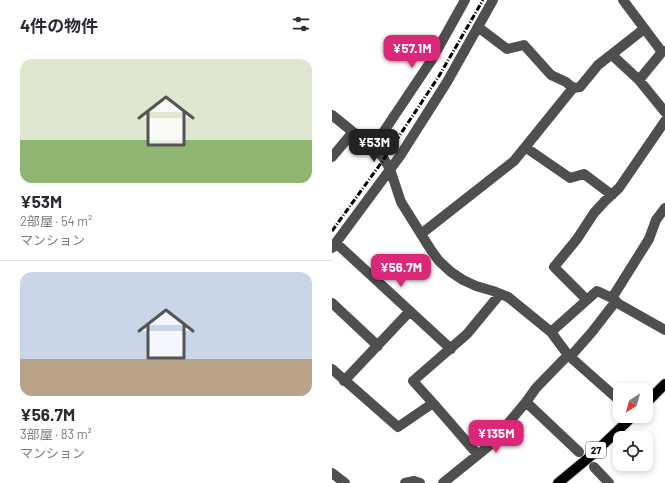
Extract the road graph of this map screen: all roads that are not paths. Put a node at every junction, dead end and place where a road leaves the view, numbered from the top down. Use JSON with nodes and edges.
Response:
{"nodes":[{"id":1,"x":465,"y":0,"type":"edge"},
{"id":2,"x":493,"y":0,"type":"edge"},
{"id":3,"x":623,"y":0,"type":"edge"},
{"id":4,"x":478,"y":27,"type":"junction"},
{"id":5,"x":644,"y":29,"type":"junction"},
{"id":6,"x":663,"y":52,"type":"edge"},
{"id":7,"x":612,"y":54,"type":"junction"},
{"id":8,"x":639,"y":80,"type":"junction"},
{"id":9,"x":573,"y":88,"type":"junction"},
{"id":10,"x":665,"y":112,"type":"edge"},
{"id":11,"x":332,"y":115,"type":"edge"},
{"id":12,"x":665,"y":121,"type":"edge"},
{"id":13,"x":353,"y":132,"type":"junction"},
{"id":14,"x":374,"y":146,"type":"junction"},
{"id":15,"x":525,"y":147,"type":"junction"},
{"id":16,"x":332,"y":157,"type":"edge"},
{"id":17,"x":390,"y":169,"type":"junction"},
{"id":18,"x":612,"y":195,"type":"junction"},
{"id":19,"x":665,"y":208,"type":"edge"},
{"id":20,"x":421,"y":234,"type":"junction"},
{"id":21,"x":334,"y":246,"type":"edge"},
{"id":22,"x":500,"y":294,"type":"junction"},
{"id":23,"x":586,"y":299,"type":"junction"},
{"id":24,"x":614,"y":299,"type":"junction"},
{"id":25,"x":332,"y":303,"type":"edge"},
{"id":26,"x":410,"y":311,"type":"junction"},
{"id":27,"x":665,"y":330,"type":"edge"},
{"id":28,"x":551,"y":332,"type":"junction"},
{"id":29,"x":378,"y":346,"type":"junction"},
{"id":30,"x":451,"y":349,"type":"junction"},
{"id":31,"x":569,"y":356,"type":"junction"},
{"id":32,"x":332,"y":369,"type":"edge"},
{"id":33,"x":344,"y":381,"type":"junction"},
{"id":34,"x":665,"y":384,"type":"edge"},
{"id":35,"x":613,"y":395,"type":"edge"},
{"id":36,"x":653,"y":396,"type":"edge"},
{"id":37,"x":526,"y":402,"type":"junction"},
{"id":38,"x":433,"y":403,"type":"junction"},
{"id":39,"x":626,"y":423,"type":"edge"},
{"id":40,"x":579,"y":452,"type":"dead end"},
{"id":41,"x":478,"y":455,"type":"junction"},
{"id":42,"x":594,"y":467,"type":"dead end"},
{"id":43,"x":332,"y":472,"type":"edge"},
{"id":44,"x":345,"y":483,"type":"edge"},
{"id":45,"x":405,"y":483,"type":"edge"},
{"id":46,"x":420,"y":483,"type":"edge"},
{"id":47,"x":443,"y":483,"type":"edge"},
{"id":48,"x":558,"y":483,"type":"edge"},
{"id":49,"x":609,"y":483,"type":"edge"}],
"edges":[{"from":1,"to":14,"type":"street"},
{"from":2,"to":4,"type":"street"},
{"from":3,"to":5,"type":"street"},
{"from":4,"to":9,"type":"street"},
{"from":4,"to":17,"type":"street"},
{"from":5,"to":6,"type":"street"},
{"from":5,"to":7,"type":"street"},
{"from":6,"to":8,"type":"street"},
{"from":7,"to":8,"type":"street"},
{"from":7,"to":9,"type":"street"},
{"from":8,"to":10,"type":"street"},
{"from":9,"to":15,"type":"street"},
{"from":11,"to":13,"type":"street"},
{"from":12,"to":18,"type":"street"},
{"from":13,"to":14,"type":"street"},
{"from":13,"to":16,"type":"street"},
{"from":14,"to":17,"type":"street"},
{"from":15,"to":18,"type":"street"},
{"from":15,"to":20,"type":"street"},
{"from":17,"to":20,"type":"street"},
{"from":17,"to":21,"type":"street"},
{"from":18,"to":23,"type":"street"},
{"from":19,"to":24,"type":"street"},
{"from":20,"to":22,"type":"street"},
{"from":21,"to":26,"type":"street"},
{"from":22,"to":28,"type":"street"},
{"from":22,"to":30,"type":"street"},
{"from":23,"to":24,"type":"street"},
{"from":23,"to":28,"type":"street"},
{"from":24,"to":27,"type":"street"},
{"from":24,"to":31,"type":"street"},
{"from":25,"to":29,"type":"street"},
{"from":26,"to":29,"type":"street"},
{"from":26,"to":30,"type":"street"},
{"from":28,"to":31,"type":"street"},
{"from":29,"to":33,"type":"street"},
{"from":30,"to":38,"type":"street"},
{"from":31,"to":35,"type":"street"},
{"from":31,"to":37,"type":"street"},
{"from":32,"to":33,"type":"street"},
{"from":33,"to":38,"type":"street"},
{"from":34,"to":36,"type":"main road"},
{"from":37,"to":40,"type":"street"},
{"from":37,"to":41,"type":"street"},
{"from":38,"to":41,"type":"street"},
{"from":39,"to":48,"type":"main road","number":"27"},
{"from":41,"to":47,"type":"street"},
{"from":42,"to":49,"type":"street"},
{"from":43,"to":44,"type":"street"},
{"from":45,"to":46,"type":"street"}]}
